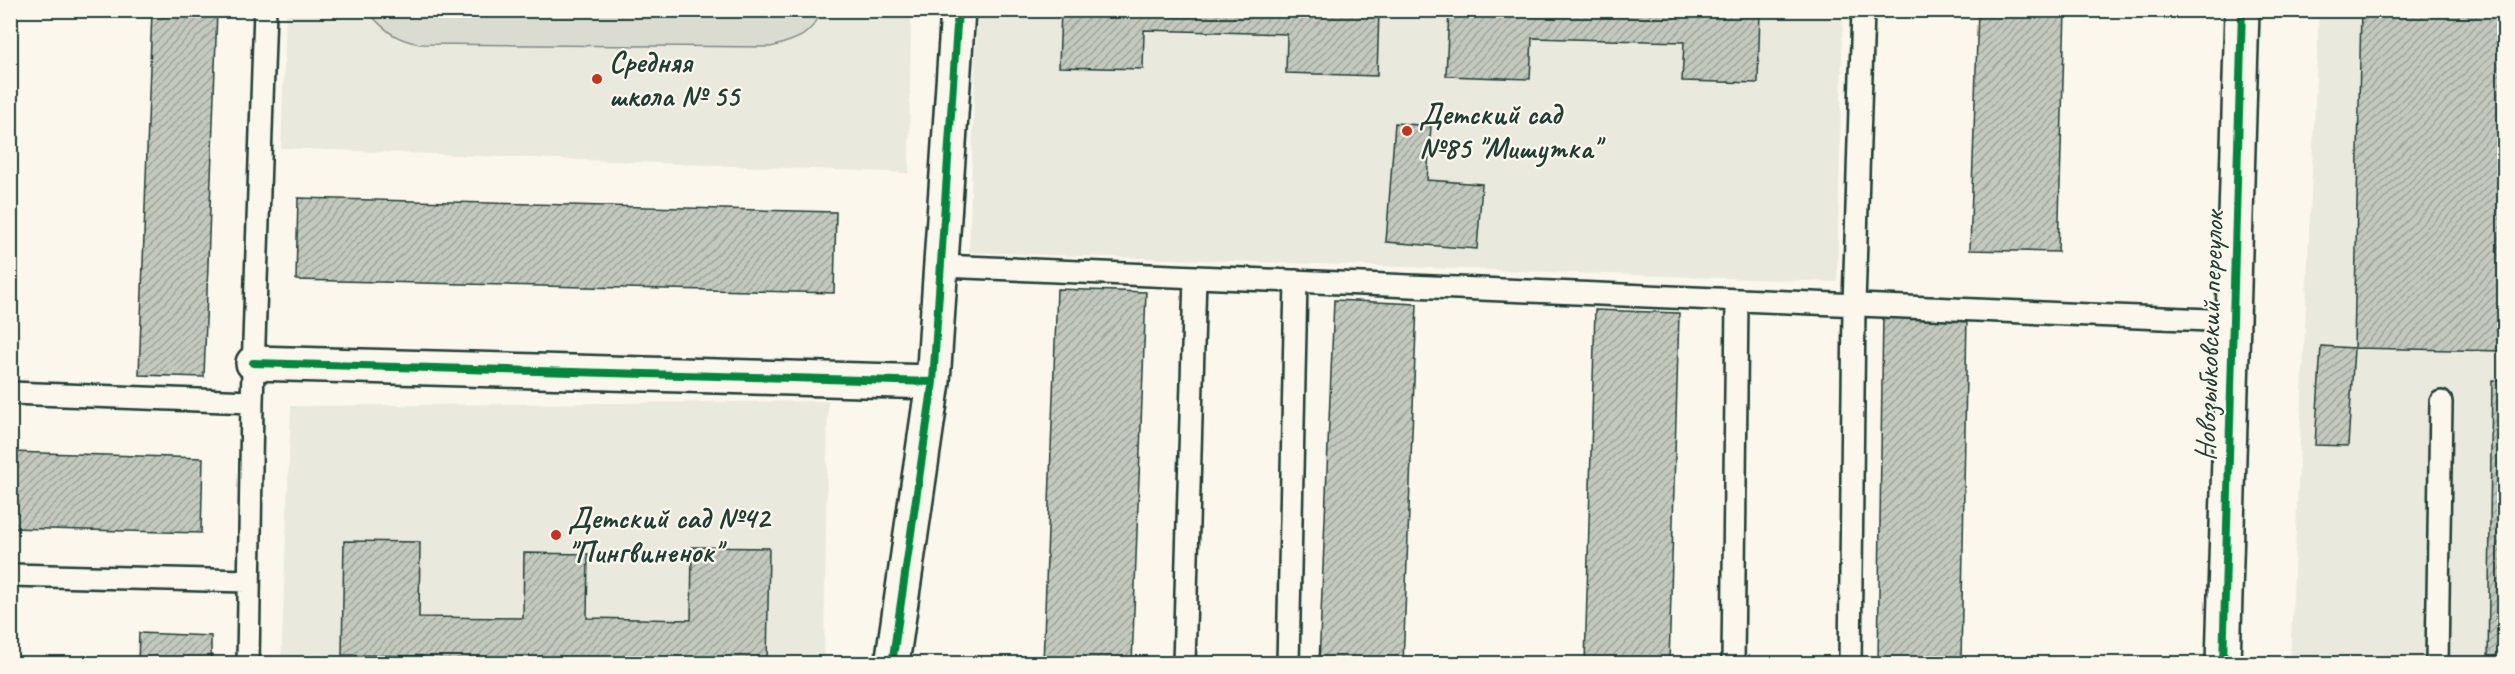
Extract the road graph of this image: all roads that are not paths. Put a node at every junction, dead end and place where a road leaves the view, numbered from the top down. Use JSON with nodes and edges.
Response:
{"nodes":[{"id":1,"x":265,"y":10,"type":"edge"},
{"id":2,"x":958,"y":10,"type":"edge"},
{"id":3,"x":1863,"y":10,"type":"edge"},
{"id":4,"x":2242,"y":10,"type":"edge"},
{"id":5,"x":941,"y":266,"type":"junction"},
{"id":6,"x":1195,"y":277,"type":"junction"},
{"id":7,"x":1296,"y":281,"type":"junction"},
{"id":8,"x":1737,"y":300,"type":"junction"},
{"id":9,"x":1854,"y":305,"type":"junction"},
{"id":10,"x":2234,"y":321,"type":"junction"},
{"id":11,"x":253,"y":363,"type":"junction"},
{"id":12,"x":933,"y":382,"type":"junction"},
{"id":13,"x":10,"y":393,"type":"edge"},
{"id":14,"x":252,"y":402,"type":"junction"},
{"id":15,"x":2441,"y":402,"type":"dead end"},
{"id":16,"x":10,"y":575,"type":"edge"},
{"id":17,"x":248,"y":581,"type":"junction"},
{"id":18,"x":248,"y":663,"type":"edge"},
{"id":19,"x":891,"y":663,"type":"edge"},
{"id":20,"x":1184,"y":663,"type":"edge"},
{"id":21,"x":1288,"y":663,"type":"edge"},
{"id":22,"x":1733,"y":663,"type":"edge"},
{"id":23,"x":1850,"y":663,"type":"edge"},
{"id":24,"x":2223,"y":663,"type":"edge"},
{"id":25,"x":2437,"y":663,"type":"edge"}],
"edges":[{"from":1,"to":11,"type":"lane"},
{"from":2,"to":5,"type":"street"},
{"from":3,"to":9,"type":"lane"},
{"from":4,"to":10,"type":"street","name":"Новозыбковский переулок"},
{"from":5,"to":6,"type":"lane"},
{"from":5,"to":12,"type":"street"},
{"from":6,"to":7,"type":"lane"},
{"from":6,"to":20,"type":"lane"},
{"from":7,"to":8,"type":"lane"},
{"from":7,"to":21,"type":"lane"},
{"from":8,"to":9,"type":"lane"},
{"from":8,"to":22,"type":"lane"},
{"from":9,"to":10,"type":"lane"},
{"from":9,"to":23,"type":"lane"},
{"from":10,"to":24,"type":"street","name":"Новозыбковский переулок"},
{"from":11,"to":12,"type":"street"},
{"from":11,"to":14,"type":"lane"},
{"from":12,"to":19,"type":"street"},
{"from":13,"to":14,"type":"lane"},
{"from":14,"to":17,"type":"lane"},
{"from":15,"to":25,"type":"lane"},
{"from":16,"to":17,"type":"lane"},
{"from":17,"to":18,"type":"lane"}]}
